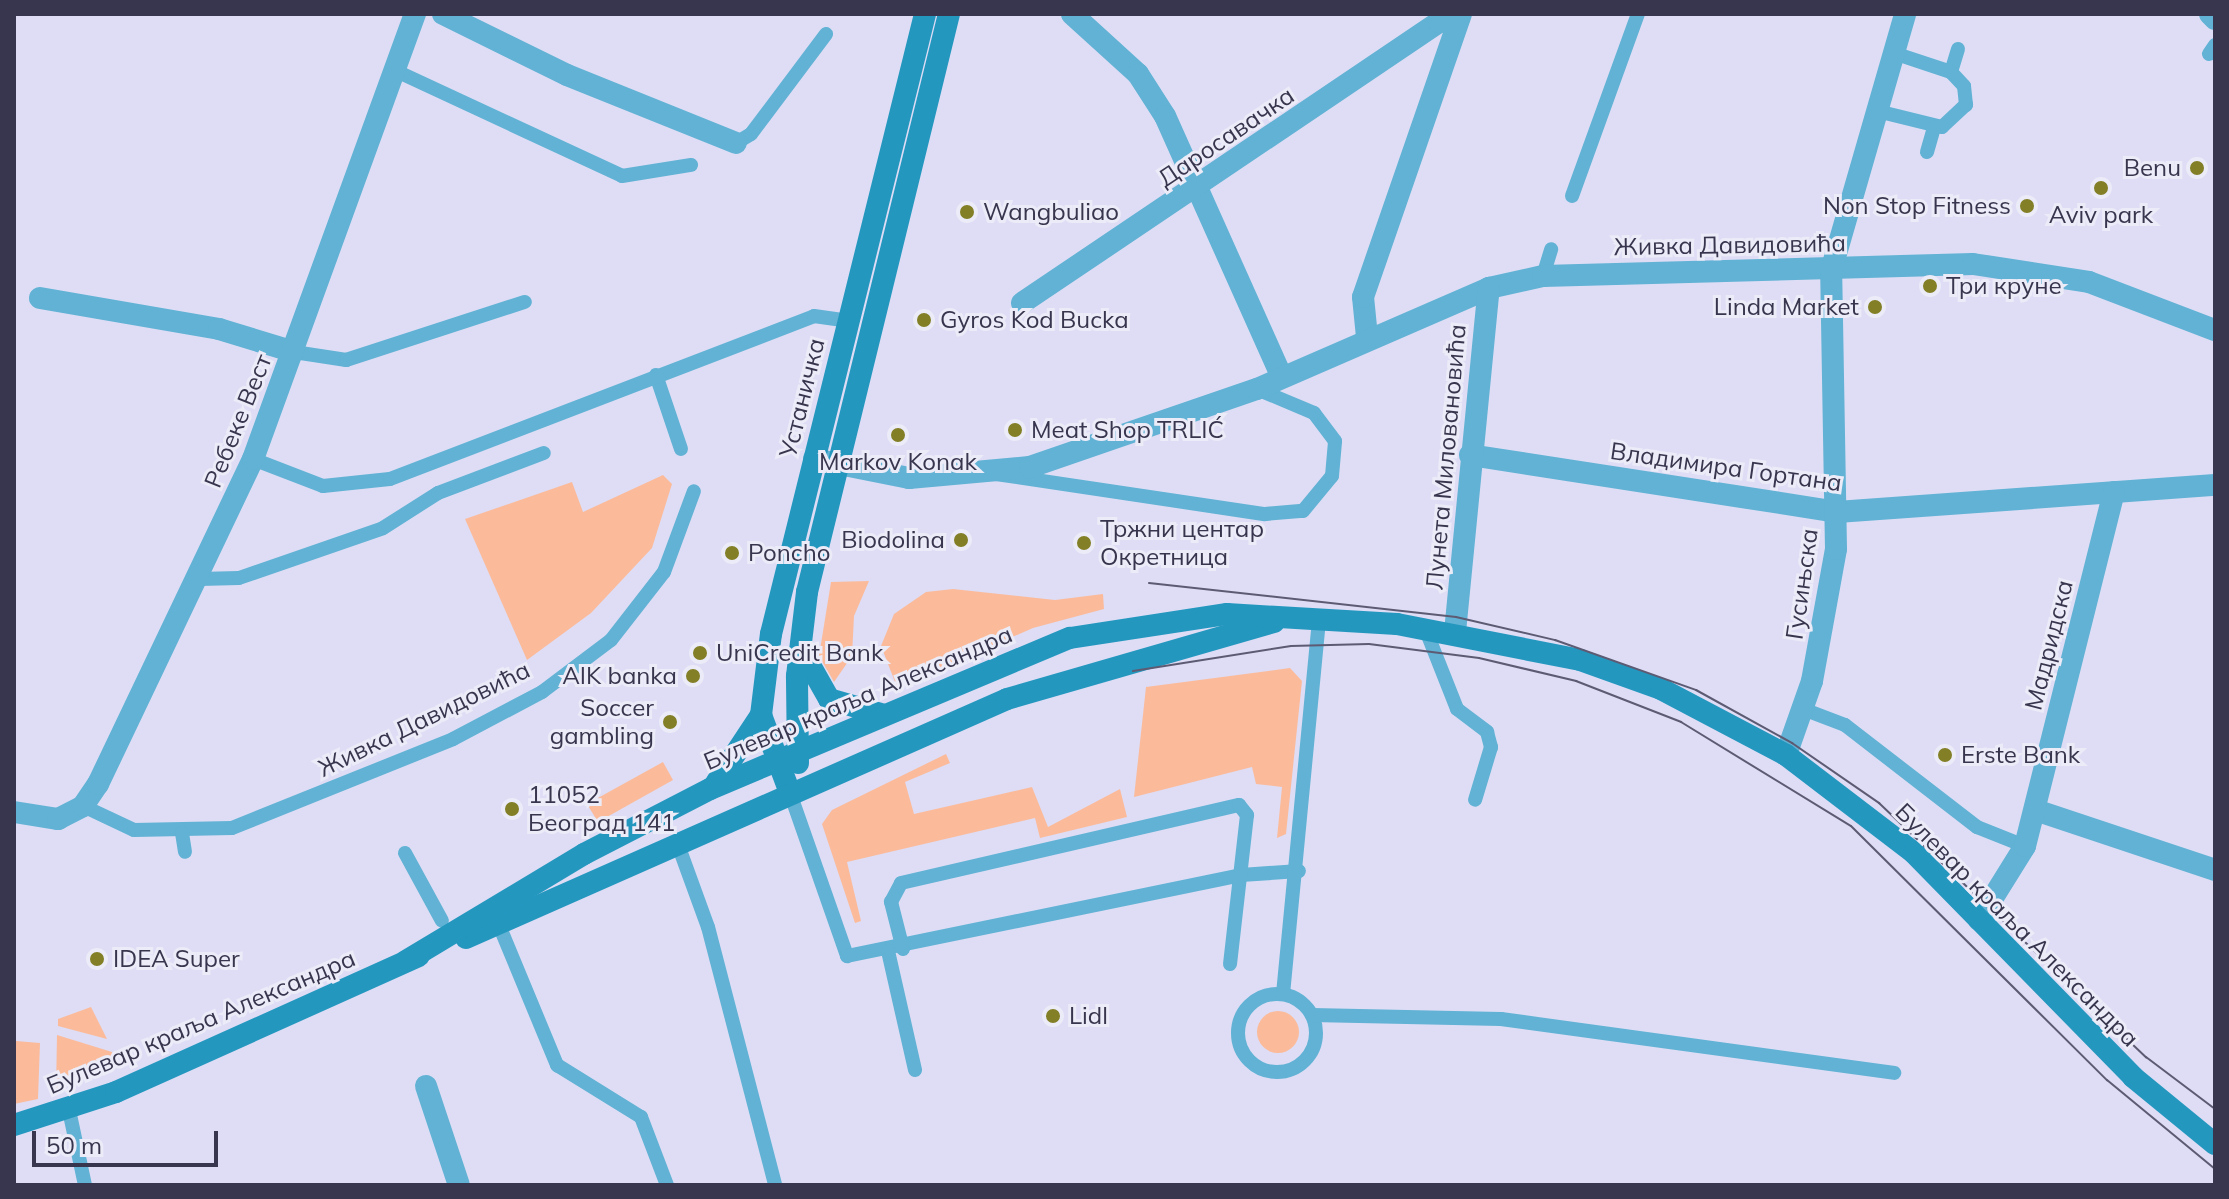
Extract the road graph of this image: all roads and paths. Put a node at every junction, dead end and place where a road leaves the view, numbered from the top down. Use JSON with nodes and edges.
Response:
{"nodes":[{"id":1,"x":415,"y":14,"type":"edge"},
{"id":2,"x":443,"y":14,"type":"edge"},
{"id":3,"x":925,"y":14,"type":"edge"},
{"id":4,"x":949,"y":14,"type":"edge"},
{"id":5,"x":1072,"y":14,"type":"edge"},
{"id":6,"x":1638,"y":14,"type":"edge"},
{"id":7,"x":1905,"y":14,"type":"edge"},
{"id":8,"x":2210,"y":14,"type":"edge"},
{"id":9,"x":1460,"y":17,"type":"edge"},
{"id":10,"x":2215,"y":19,"type":"edge"},
{"id":11,"x":826,"y":34,"type":"dead end"},
{"id":12,"x":1958,"y":49,"type":"dead end"},
{"id":13,"x":1894,"y":53,"type":"junction"},
{"id":14,"x":394,"y":70,"type":"junction"},
{"id":15,"x":1951,"y":72,"type":"junction"},
{"id":16,"x":1877,"y":111,"type":"junction"},
{"id":17,"x":1934,"y":127,"type":"junction"},
{"id":18,"x":736,"y":143,"type":"joint"},
{"id":19,"x":1927,"y":152,"type":"dead end"},
{"id":20,"x":691,"y":165,"type":"dead end"},
{"id":21,"x":1199,"y":188,"type":"junction"},
{"id":22,"x":1572,"y":196,"type":"dead end"},
{"id":23,"x":1551,"y":249,"type":"dead end"},
{"id":24,"x":1831,"y":271,"type":"junction"},
{"id":25,"x":1543,"y":276,"type":"junction"},
{"id":26,"x":1489,"y":288,"type":"junction"},
{"id":27,"x":40,"y":298,"type":"dead end"},
{"id":28,"x":525,"y":302,"type":"dead end"},
{"id":29,"x":1022,"y":303,"type":"dead end"},
{"id":30,"x":848,"y":321,"type":"junction"},
{"id":31,"x":2215,"y":330,"type":"edge"},
{"id":32,"x":1367,"y":337,"type":"junction"},
{"id":33,"x":294,"y":352,"type":"junction"},
{"id":34,"x":656,"y":375,"type":"junction"},
{"id":35,"x":1282,"y":377,"type":"junction"},
{"id":36,"x":1257,"y":389,"type":"junction"},
{"id":37,"x":681,"y":449,"type":"dead end"},
{"id":38,"x":544,"y":453,"type":"dead end"},
{"id":39,"x":1470,"y":455,"type":"junction"},
{"id":40,"x":253,"y":459,"type":"junction"},
{"id":41,"x":814,"y":459,"type":"junction"},
{"id":42,"x":838,"y":465,"type":"junction"},
{"id":43,"x":994,"y":474,"type":"junction"},
{"id":44,"x":2215,"y":485,"type":"edge"},
{"id":45,"x":694,"y":491,"type":"dead end"},
{"id":46,"x":2114,"y":492,"type":"junction"},
{"id":47,"x":1837,"y":512,"type":"junction"},
{"id":48,"x":199,"y":579,"type":"junction"},
{"id":49,"x":1319,"y":621,"type":"junction"},
{"id":50,"x":1274,"y":622,"type":"junction"},
{"id":51,"x":1425,"y":628,"type":"junction"},
{"id":52,"x":1455,"y":632,"type":"junction"},
{"id":53,"x":799,"y":640,"type":"junction"},
{"id":54,"x":1803,"y":709,"type":"junction"},
{"id":55,"x":761,"y":715,"type":"junction"},
{"id":56,"x":885,"y":715,"type":"junction"},
{"id":57,"x":797,"y":752,"type":"junction"},
{"id":58,"x":1786,"y":755,"type":"junction"},
{"id":59,"x":776,"y":761,"type":"junction"},
{"id":60,"x":710,"y":789,"type":"junction"},
{"id":61,"x":796,"y":790,"type":"junction"},
{"id":62,"x":1475,"y":800,"type":"dead end"},
{"id":63,"x":83,"y":806,"type":"junction"},
{"id":64,"x":2035,"y":810,"type":"junction"},
{"id":65,"x":14,"y":812,"type":"edge"},
{"id":66,"x":182,"y":833,"type":"junction"},
{"id":67,"x":677,"y":842,"type":"junction"},
{"id":68,"x":2025,"y":846,"type":"junction"},
{"id":69,"x":185,"y":852,"type":"dead end"},
{"id":70,"x":405,"y":853,"type":"dead end"},
{"id":71,"x":2215,"y":870,"type":"edge"},
{"id":72,"x":1299,"y":871,"type":"junction"},
{"id":73,"x":1241,"y":875,"type":"junction"},
{"id":74,"x":1979,"y":920,"type":"junction"},
{"id":75,"x":442,"y":921,"type":"dead end"},
{"id":76,"x":499,"y":925,"type":"junction"},
{"id":77,"x":895,"y":950,"type":"junction"},
{"id":78,"x":406,"y":961,"type":"junction"},
{"id":79,"x":1230,"y":964,"type":"dead end"},
{"id":80,"x":1283,"y":994,"type":"junction"},
{"id":81,"x":1312,"y":1015,"type":"junction"},
{"id":82,"x":915,"y":1070,"type":"dead end"},
{"id":83,"x":1894,"y":1073,"type":"dead end"},
{"id":84,"x":426,"y":1086,"type":"dead end"},
{"id":85,"x":69,"y":1110,"type":"junction"},
{"id":86,"x":14,"y":1125,"type":"edge"},
{"id":87,"x":2215,"y":1144,"type":"edge"},
{"id":88,"x":85,"y":1185,"type":"edge"},
{"id":89,"x":459,"y":1185,"type":"edge"},
{"id":90,"x":667,"y":1185,"type":"edge"},
{"id":91,"x":775,"y":1185,"type":"edge"}],
"edges":[{"from":1,"to":14,"type":"street","name":"Ребеке Вест"},
{"from":2,"to":18,"type":"street"},
{"from":3,"to":30,"type":"main road","name":"Устаничка"},
{"from":4,"to":42,"type":"main road"},
{"from":5,"to":21,"type":"street"},
{"from":6,"to":22,"type":"lane"},
{"from":7,"to":13,"type":"street","name":"Гусињска"},
{"from":8,"to":10,"type":"street"},
{"from":9,"to":21,"type":"street","name":"Даросавачка"},
{"from":9,"to":32,"type":"street"},
{"from":11,"to":18,"type":"lane"},
{"from":12,"to":15,"type":"lane"},
{"from":13,"to":15,"type":"lane"},
{"from":13,"to":16,"type":"street","name":"Гусињска"},
{"from":14,"to":20,"type":"lane"},
{"from":14,"to":33,"type":"street","name":"Ребеке Вест"},
{"from":15,"to":17,"type":"lane"},
{"from":16,"to":17,"type":"lane"},
{"from":16,"to":24,"type":"street","name":"Гусињска"},
{"from":17,"to":19,"type":"lane"},
{"from":21,"to":29,"type":"street","name":"Даросавачка"},
{"from":21,"to":35,"type":"street"},
{"from":23,"to":25,"type":"lane"},
{"from":24,"to":25,"type":"street","name":"Живка Давидовића"},
{"from":24,"to":31,"type":"street","name":"Живка Давидовића"},
{"from":24,"to":47,"type":"street","name":"Гусињска"},
{"from":25,"to":26,"type":"street","name":"Живка Давидовића"},
{"from":26,"to":32,"type":"street","name":"Живка Давидовића"},
{"from":26,"to":39,"type":"street","name":"Лунета Миловановића"},
{"from":27,"to":33,"type":"street"},
{"from":28,"to":33,"type":"lane"},
{"from":30,"to":34,"type":"lane"},
{"from":30,"to":41,"type":"main road","name":"Устаничка"},
{"from":32,"to":35,"type":"street","name":"Живка Давидовића"},
{"from":33,"to":40,"type":"street","name":"Ребеке Вест"},
{"from":34,"to":37,"type":"lane"},
{"from":34,"to":40,"type":"lane"},
{"from":35,"to":36,"type":"street","name":"Живка Давидовића"},
{"from":36,"to":43,"type":"street","name":"Живка Давидовића"},
{"from":36,"to":43,"type":"lane","name":"Живка Давидовића"},
{"from":38,"to":48,"type":"lane"},
{"from":39,"to":47,"type":"street","name":"Владимира Гортана"},
{"from":39,"to":52,"type":"street","name":"Лунета Миловановића"},
{"from":40,"to":48,"type":"street","name":"Ребеке Вест"},
{"from":41,"to":42,"type":"street","name":"Живка Давидовића"},
{"from":41,"to":55,"type":"main road","name":"Устаничка"},
{"from":42,"to":43,"type":"street","name":"Живка Давидовића"},
{"from":42,"to":53,"type":"main road"},
{"from":44,"to":46,"type":"street","name":"Владимира Гортана"},
{"from":45,"to":66,"type":"lane","name":"Живка Давидовића"},
{"from":46,"to":47,"type":"street","name":"Владимира Гортана"},
{"from":46,"to":64,"type":"street","name":"Мадридска"},
{"from":47,"to":54,"type":"street","name":"Гусињска"},
{"from":48,"to":63,"type":"street","name":"Ребеке Вест"},
{"from":49,"to":50,"type":"main road","name":"Булевар краља Александра"},
{"from":49,"to":51,"type":"main road","name":"Булевар краља Александра"},
{"from":49,"to":72,"type":"lane"},
{"from":50,"to":56,"type":"main road","name":"Булевар краља Александра"},
{"from":50,"to":61,"type":"main road","name":"Булевар краља Александра"},
{"from":51,"to":52,"type":"main road","name":"Булевар краља Александра"},
{"from":51,"to":62,"type":"lane"},
{"from":52,"to":58,"type":"main road","name":"Булевар краља Александра"},
{"from":53,"to":56,"type":"main road"},
{"from":53,"to":57,"type":"main road"},
{"from":54,"to":58,"type":"street","name":"Гусињска"},
{"from":54,"to":68,"type":"lane"},
{"from":55,"to":59,"type":"main road","name":"Устаничка"},
{"from":55,"to":60,"type":"main road"},
{"from":56,"to":57,"type":"main road","name":"Булевар краља Александра"},
{"from":57,"to":59,"type":"main road","name":"Булевар краља Александра"},
{"from":57,"to":61,"type":"main road"},
{"from":58,"to":74,"type":"main road","name":"Булевар краља Александра"},
{"from":59,"to":60,"type":"main road","name":"Булевар краља Александра"},
{"from":59,"to":61,"type":"main road","name":"Устаничка"},
{"from":60,"to":78,"type":"main road","name":"Булевар краља Александра"},
{"from":61,"to":67,"type":"main road","name":"Булевар краља Александра"},
{"from":61,"to":77,"type":"lane"},
{"from":63,"to":65,"type":"street"},
{"from":63,"to":66,"type":"lane","name":"Живка Давидовића"},
{"from":64,"to":68,"type":"street","name":"Мадридска"},
{"from":64,"to":71,"type":"street"},
{"from":66,"to":69,"type":"lane"},
{"from":67,"to":76,"type":"main road","name":"Булевар краља Александра"},
{"from":67,"to":91,"type":"lane"},
{"from":68,"to":74,"type":"street","name":"Мадридска"},
{"from":70,"to":75,"type":"lane"},
{"from":72,"to":73,"type":"lane"},
{"from":72,"to":80,"type":"lane"},
{"from":73,"to":77,"type":"lane"},
{"from":73,"to":77,"type":"lane"},
{"from":73,"to":79,"type":"lane"},
{"from":74,"to":87,"type":"main road","name":"Булевар краља Александра"},
{"from":76,"to":78,"type":"main road","name":"Булевар краља Александра"},
{"from":76,"to":90,"type":"lane"},
{"from":77,"to":82,"type":"lane"},
{"from":78,"to":85,"type":"main road","name":"Булевар краља Александра"},
{"from":80,"to":81,"type":"lane"},
{"from":80,"to":81,"type":"lane"},
{"from":81,"to":83,"type":"lane"},
{"from":84,"to":89,"type":"street"},
{"from":85,"to":86,"type":"main road","name":"Булевар краља Александра"},
{"from":85,"to":88,"type":"lane"}]}
